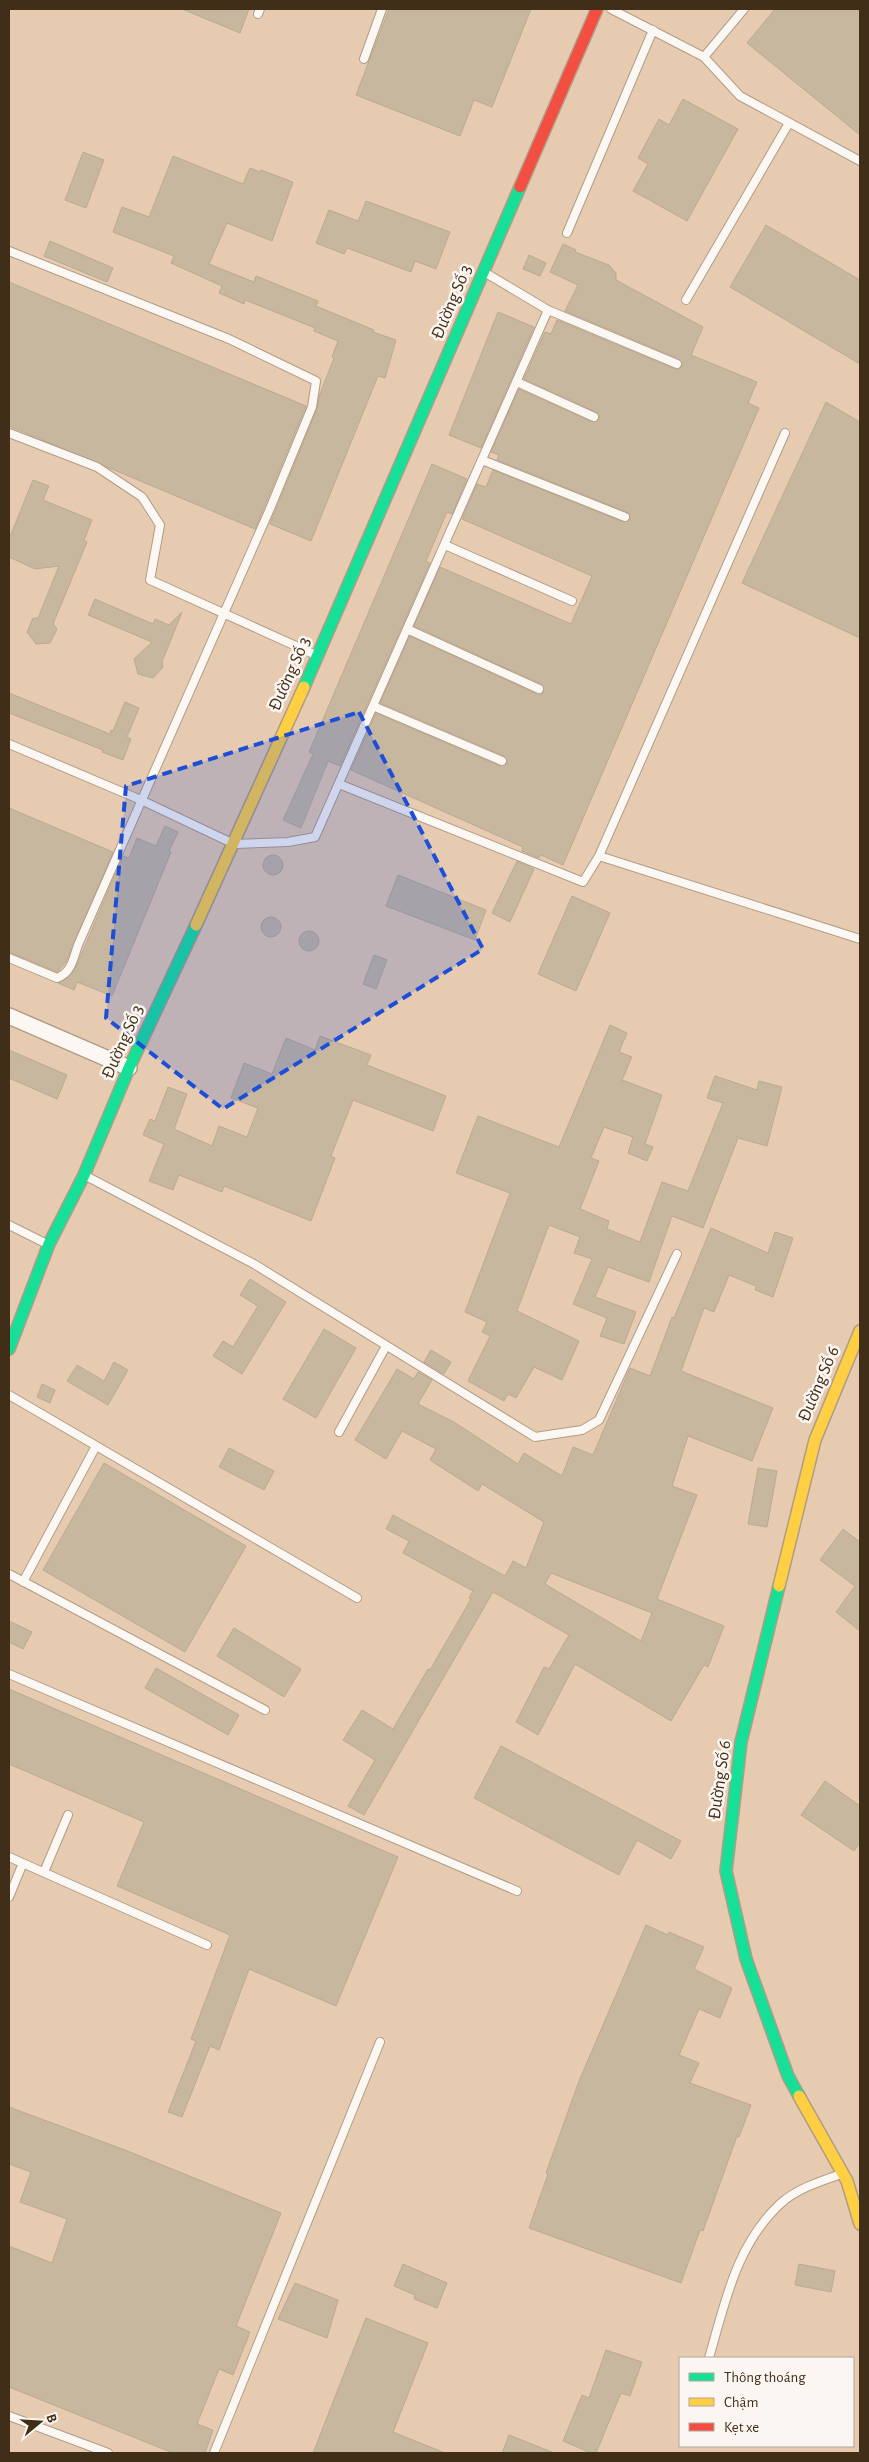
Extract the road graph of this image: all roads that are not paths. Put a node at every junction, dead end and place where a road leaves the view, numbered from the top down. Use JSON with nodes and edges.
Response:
{"nodes":[{"id":1,"x":382,"y":9,"type":"edge"},
{"id":2,"x":597,"y":9,"type":"edge"},
{"id":3,"x":612,"y":9,"type":"edge"},
{"id":4,"x":744,"y":9,"type":"edge"},
{"id":5,"x":653,"y":30,"type":"junction"},
{"id":6,"x":704,"y":57,"type":"junction"},
{"id":7,"x":364,"y":59,"type":"dead end"},
{"id":8,"x":789,"y":123,"type":"junction"},
{"id":9,"x":860,"y":162,"type":"edge"},
{"id":10,"x":567,"y":233,"type":"dead end"},
{"id":11,"x":9,"y":251,"type":"edge"},
{"id":12,"x":484,"y":272,"type":"junction"},
{"id":13,"x":686,"y":300,"type":"dead end"},
{"id":14,"x":548,"y":310,"type":"junction"},
{"id":15,"x":678,"y":364,"type":"dead end"},
{"id":16,"x":517,"y":382,"type":"junction"},
{"id":17,"x":594,"y":418,"type":"dead end"},
{"id":18,"x":9,"y":433,"type":"edge"},
{"id":19,"x":785,"y":433,"type":"dead end"},
{"id":20,"x":482,"y":460,"type":"junction"},
{"id":21,"x":626,"y":517,"type":"dead end"},
{"id":22,"x":444,"y":545,"type":"junction"},
{"id":23,"x":572,"y":601,"type":"dead end"},
{"id":24,"x":225,"y":612,"type":"junction"},
{"id":25,"x":407,"y":630,"type":"junction"},
{"id":26,"x":318,"y":656,"type":"junction"},
{"id":27,"x":539,"y":689,"type":"dead end"},
{"id":28,"x":373,"y":706,"type":"junction"},
{"id":29,"x":9,"y":744,"type":"edge"},
{"id":30,"x":502,"y":762,"type":"dead end"},
{"id":31,"x":338,"y":784,"type":"junction"},
{"id":32,"x":141,"y":800,"type":"junction"},
{"id":33,"x":234,"y":844,"type":"junction"},
{"id":34,"x":599,"y":856,"type":"junction"},
{"id":35,"x":860,"y":939,"type":"edge"},
{"id":36,"x":9,"y":958,"type":"edge"},
{"id":37,"x":9,"y":1016,"type":"edge"},
{"id":38,"x":130,"y":1068,"type":"junction"},
{"id":39,"x":84,"y":1175,"type":"junction"},
{"id":40,"x":9,"y":1225,"type":"edge"},
{"id":41,"x":49,"y":1244,"type":"junction"},
{"id":42,"x":677,"y":1254,"type":"dead end"},
{"id":43,"x":860,"y":1332,"type":"edge"},
{"id":44,"x":386,"y":1346,"type":"junction"},
{"id":45,"x":9,"y":1349,"type":"edge"},
{"id":46,"x":9,"y":1395,"type":"edge"},
{"id":47,"x":339,"y":1432,"type":"dead end"},
{"id":48,"x":96,"y":1446,"type":"junction"},
{"id":49,"x":9,"y":1574,"type":"edge"},
{"id":50,"x":23,"y":1582,"type":"junction"},
{"id":51,"x":357,"y":1598,"type":"dead end"},
{"id":52,"x":9,"y":1674,"type":"edge"},
{"id":53,"x":265,"y":1710,"type":"dead end"},
{"id":54,"x":68,"y":1815,"type":"dead end"},
{"id":55,"x":9,"y":1857,"type":"edge"},
{"id":56,"x":23,"y":1863,"type":"junction"},
{"id":57,"x":44,"y":1872,"type":"junction"},
{"id":58,"x":517,"y":1891,"type":"dead end"},
{"id":59,"x":9,"y":1898,"type":"edge"},
{"id":60,"x":207,"y":1945,"type":"dead end"},
{"id":61,"x":380,"y":2042,"type":"dead end"},
{"id":62,"x":843,"y":2174,"type":"junction"},
{"id":63,"x":860,"y":2224,"type":"edge"},
{"id":64,"x":709,"y":2357,"type":"edge"},
{"id":65,"x":9,"y":2416,"type":"edge"},
{"id":66,"x":108,"y":2453,"type":"edge"},
{"id":67,"x":214,"y":2453,"type":"edge"}],
"edges":[{"from":1,"to":7,"type":"lane"},
{"from":2,"to":12,"type":"street","name":"Đường Số 3"},
{"from":3,"to":5,"type":"lane"},
{"from":4,"to":6,"type":"lane"},
{"from":5,"to":6,"type":"lane"},
{"from":5,"to":10,"type":"lane"},
{"from":6,"to":8,"type":"lane"},
{"from":8,"to":9,"type":"lane"},
{"from":8,"to":13,"type":"lane"},
{"from":11,"to":24,"type":"lane"},
{"from":12,"to":14,"type":"lane"},
{"from":12,"to":26,"type":"street","name":"Đường Số 3"},
{"from":14,"to":15,"type":"lane"},
{"from":14,"to":16,"type":"lane"},
{"from":16,"to":17,"type":"lane"},
{"from":16,"to":20,"type":"lane"},
{"from":18,"to":24,"type":"lane"},
{"from":19,"to":34,"type":"lane"},
{"from":20,"to":21,"type":"lane"},
{"from":20,"to":22,"type":"lane"},
{"from":22,"to":23,"type":"lane"},
{"from":22,"to":25,"type":"lane"},
{"from":24,"to":26,"type":"lane"},
{"from":24,"to":32,"type":"lane"},
{"from":25,"to":27,"type":"lane"},
{"from":25,"to":28,"type":"lane"},
{"from":26,"to":33,"type":"street","name":"Đường Số 3"},
{"from":28,"to":30,"type":"lane"},
{"from":28,"to":31,"type":"lane"},
{"from":29,"to":32,"type":"lane"},
{"from":31,"to":33,"type":"lane"},
{"from":31,"to":34,"type":"lane"},
{"from":32,"to":33,"type":"lane"},
{"from":32,"to":36,"type":"lane"},
{"from":33,"to":38,"type":"street","name":"Đường Số 3"},
{"from":34,"to":35,"type":"lane"},
{"from":37,"to":38,"type":"street"},
{"from":38,"to":39,"type":"street","name":"Đường Số 3"},
{"from":39,"to":41,"type":"street","name":"Đường Số 3"},
{"from":39,"to":44,"type":"lane"},
{"from":40,"to":41,"type":"lane"},
{"from":41,"to":45,"type":"street","name":"Đường Số 3"},
{"from":42,"to":44,"type":"lane"},
{"from":43,"to":62,"type":"street","name":"Đường Số 6"},
{"from":44,"to":47,"type":"lane"},
{"from":46,"to":48,"type":"lane"},
{"from":48,"to":50,"type":"lane"},
{"from":48,"to":51,"type":"lane"},
{"from":49,"to":50,"type":"lane"},
{"from":50,"to":53,"type":"lane"},
{"from":52,"to":58,"type":"lane"},
{"from":54,"to":57,"type":"lane"},
{"from":55,"to":56,"type":"lane"},
{"from":56,"to":57,"type":"lane"},
{"from":56,"to":59,"type":"lane"},
{"from":57,"to":60,"type":"lane"},
{"from":61,"to":67,"type":"lane"},
{"from":62,"to":63,"type":"street","name":"Đường Số 6"},
{"from":62,"to":64,"type":"lane"},
{"from":65,"to":66,"type":"lane"}]}
